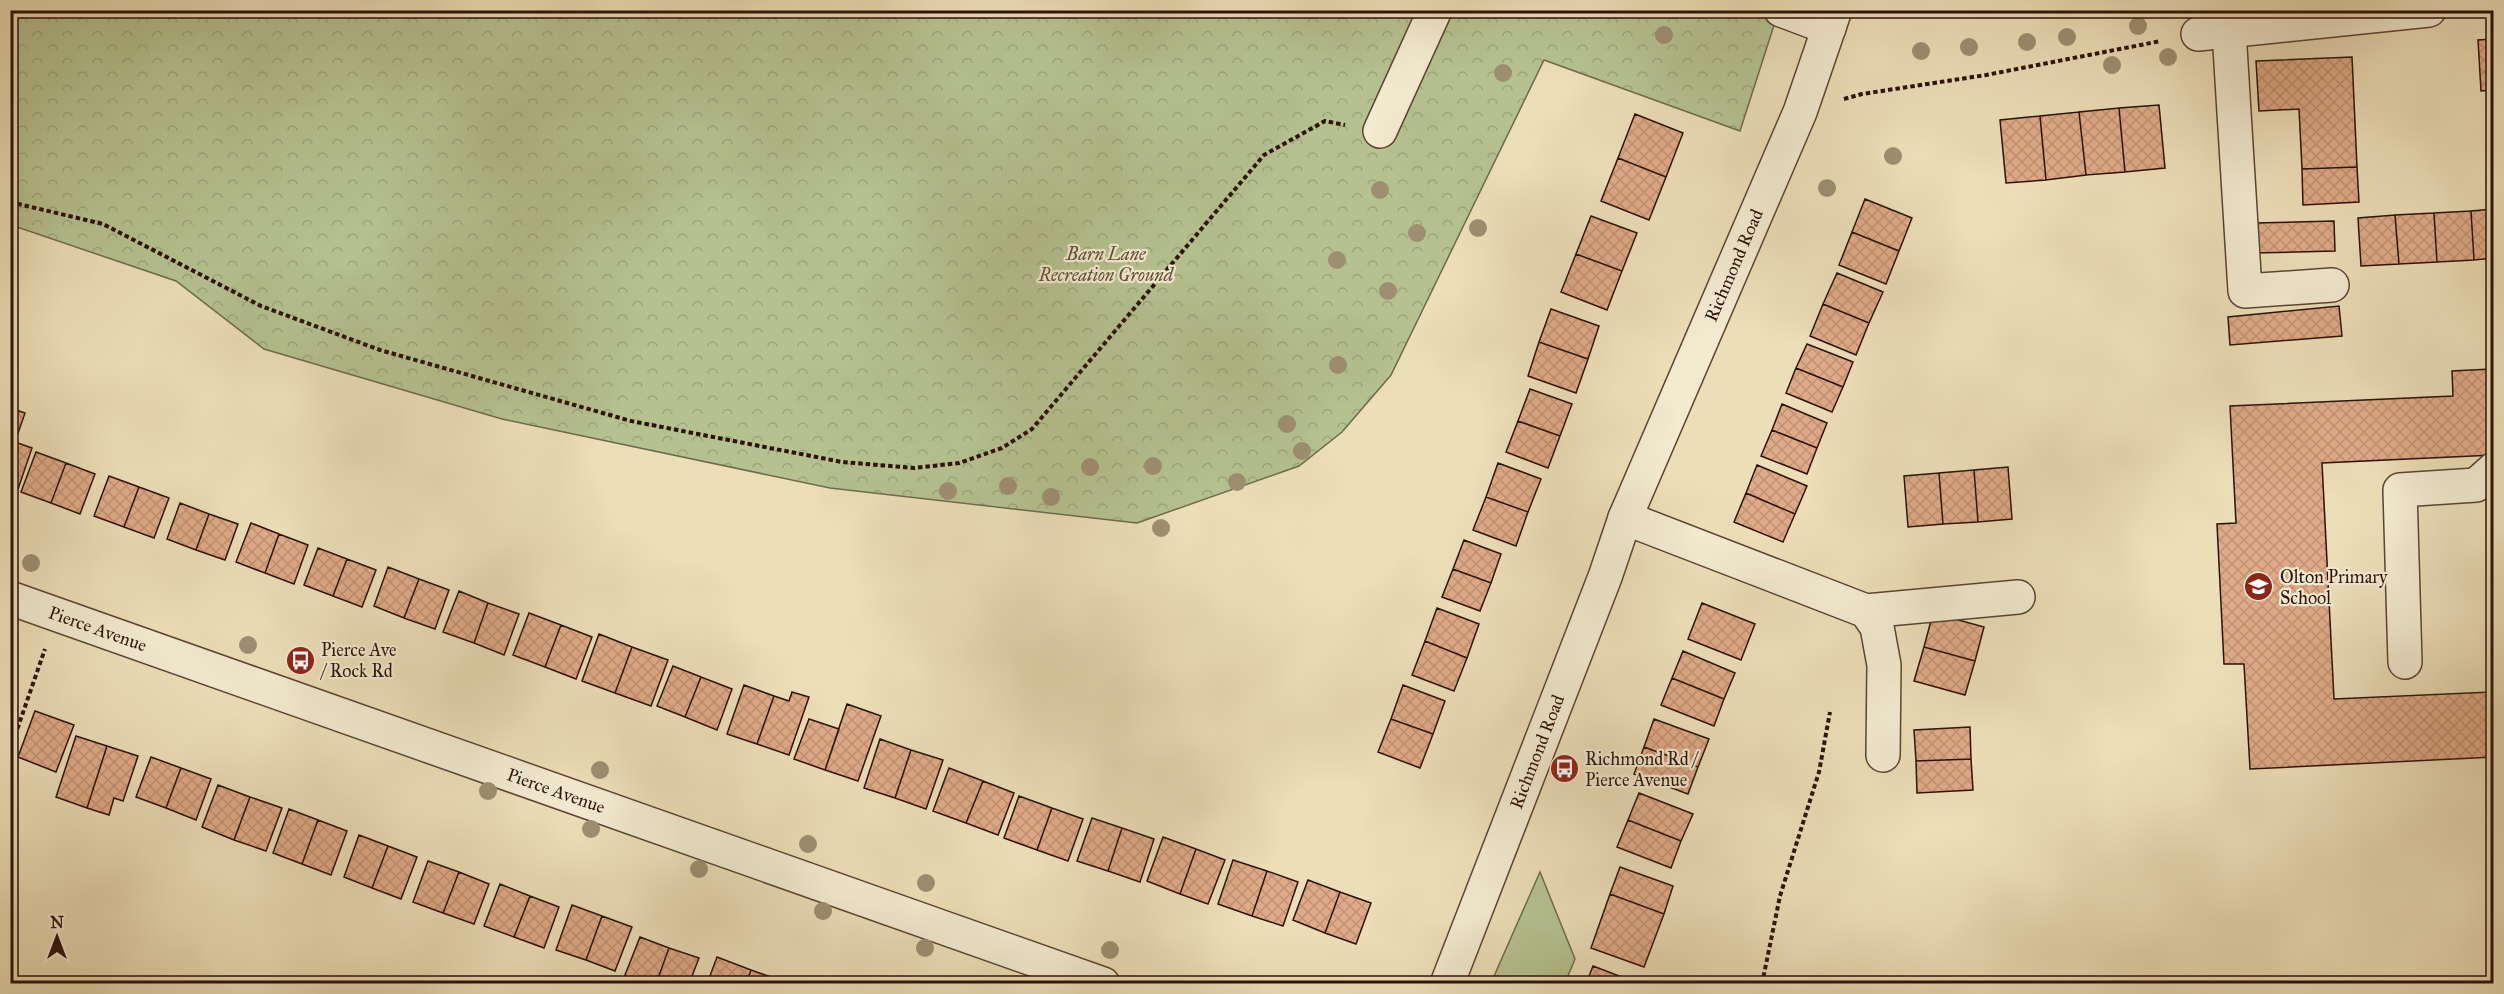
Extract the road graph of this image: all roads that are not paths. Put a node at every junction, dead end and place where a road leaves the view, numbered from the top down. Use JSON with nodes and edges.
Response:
{"nodes":[{"id":1,"x":1435,"y":10,"type":"edge"},
{"id":2,"x":1781,"y":10,"type":"edge"},
{"id":3,"x":2429,"y":10,"type":"edge"},
{"id":4,"x":1832,"y":19,"type":"edge"},
{"id":5,"x":1380,"y":131,"type":"road end"},
{"id":6,"x":2332,"y":285,"type":"dead end"},
{"id":7,"x":2493,"y":469,"type":"edge"},
{"id":8,"x":1625,"y":518,"type":"junction"},
{"id":9,"x":2018,"y":597,"type":"dead end"},
{"id":10,"x":10,"y":598,"type":"edge"},
{"id":11,"x":1866,"y":611,"type":"junction"},
{"id":12,"x":2405,"y":662,"type":"dead end"},
{"id":13,"x":1883,"y":755,"type":"dead end"},
{"id":14,"x":1102,"y":984,"type":"edge"},
{"id":15,"x":1446,"y":984,"type":"edge"}],
"edges":[{"from":1,"to":5,"type":"street"},
{"from":2,"to":4,"type":"street"},
{"from":3,"to":6,"type":"street"},
{"from":4,"to":8,"type":"street","name":"Richmond Road"},
{"from":7,"to":12,"type":"street"},
{"from":8,"to":11,"type":"street"},
{"from":8,"to":15,"type":"street","name":"Richmond Road"},
{"from":9,"to":11,"type":"street"},
{"from":10,"to":14,"type":"street","name":"Pierce Avenue"},
{"from":11,"to":13,"type":"street"}]}
